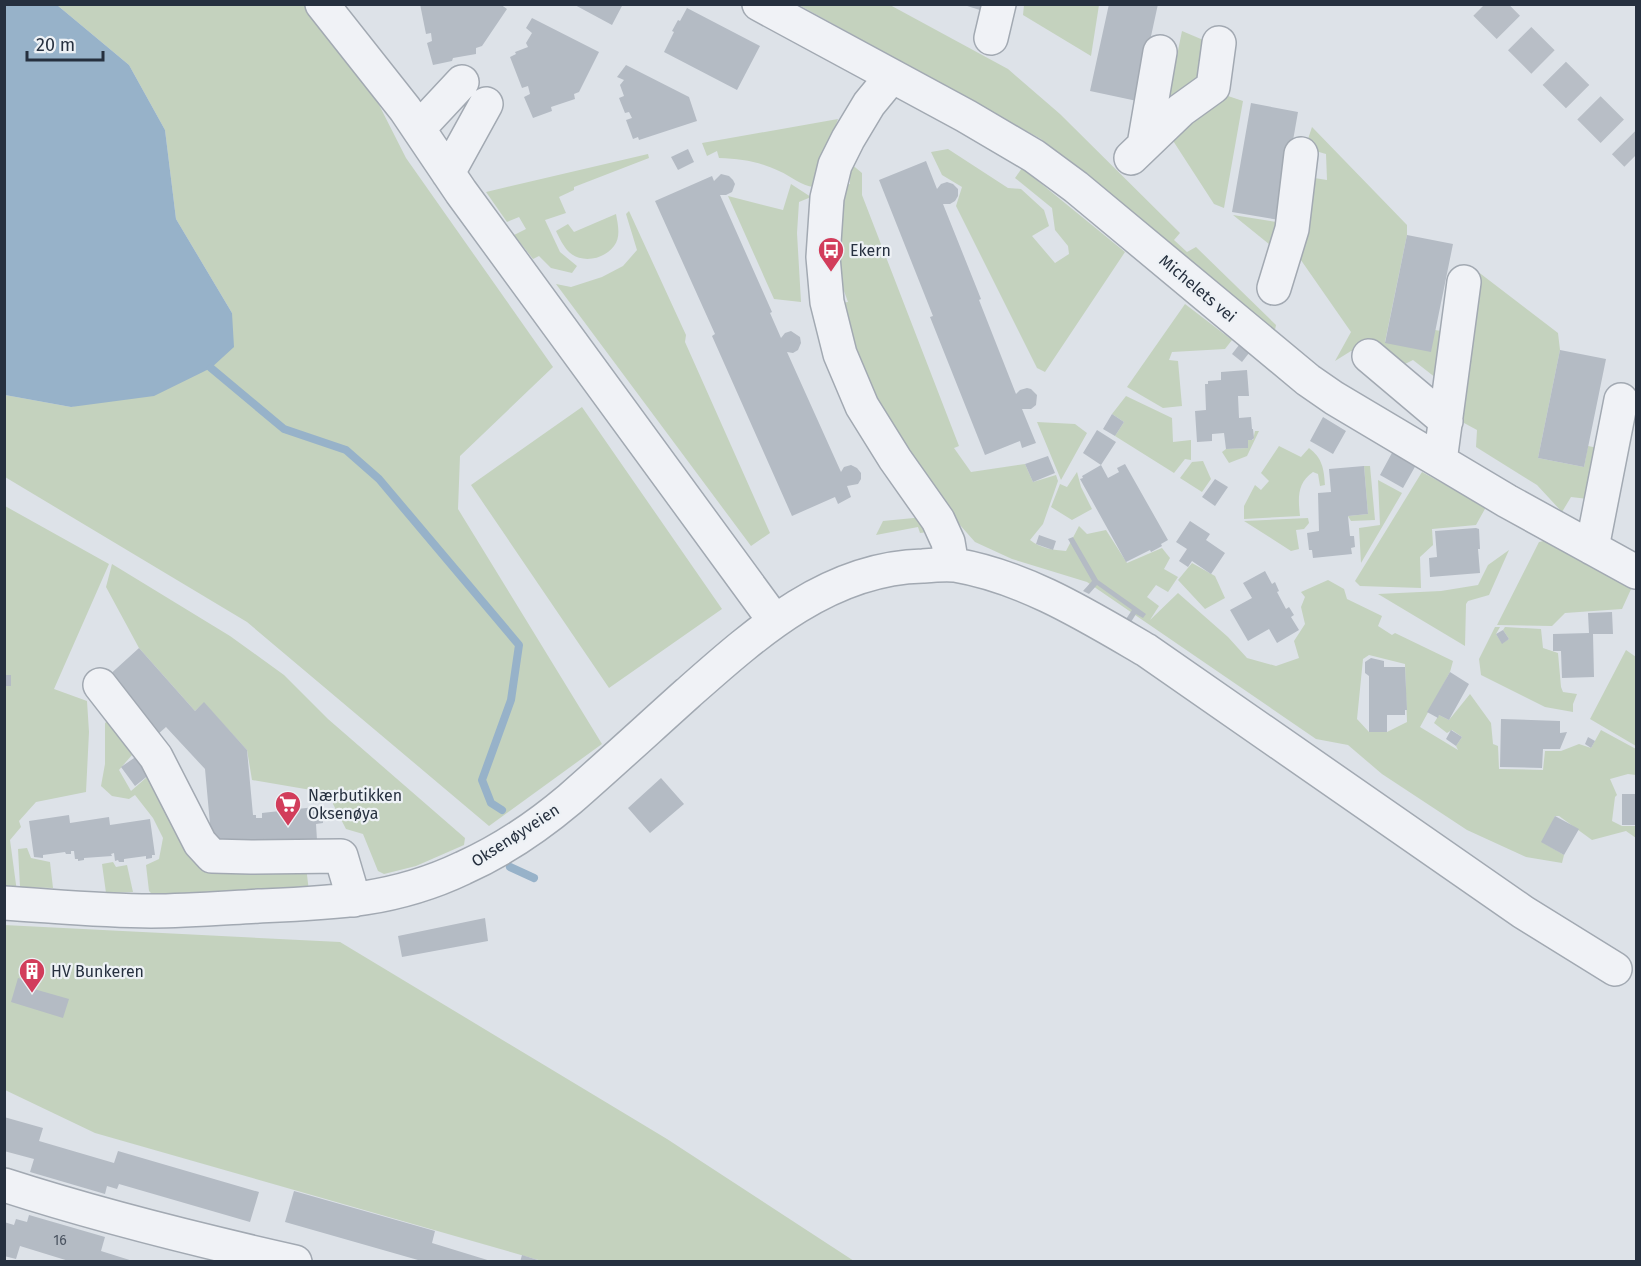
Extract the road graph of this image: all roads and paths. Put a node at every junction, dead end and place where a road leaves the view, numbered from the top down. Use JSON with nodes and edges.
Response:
{"nodes":[{"id":1,"x":322,"y":4,"type":"edge"},
{"id":2,"x":759,"y":4,"type":"edge"},
{"id":3,"x":999,"y":4,"type":"edge"},
{"id":4,"x":991,"y":38,"type":"dead end"},
{"id":5,"x":1219,"y":43,"type":"dead end"},
{"id":6,"x":1160,"y":52,"type":"dead end"},
{"id":7,"x":892,"y":76,"type":"junction"},
{"id":8,"x":462,"y":82,"type":"dead end"},
{"id":9,"x":486,"y":104,"type":"dead end"},
{"id":10,"x":418,"y":128,"type":"junction"},
{"id":11,"x":1301,"y":154,"type":"dead end"},
{"id":12,"x":448,"y":172,"type":"junction"},
{"id":13,"x":1464,"y":282,"type":"dead end"},
{"id":14,"x":1274,"y":288,"type":"dead end"},
{"id":15,"x":1369,"y":356,"type":"dead end"},
{"id":16,"x":1621,"y":400,"type":"dead end"},
{"id":17,"x":1446,"y":421,"type":"junction"},
{"id":18,"x":1440,"y":461,"type":"junction"},
{"id":19,"x":1592,"y":548,"type":"junction"},
{"id":20,"x":952,"y":565,"type":"junction"},
{"id":21,"x":1636,"y":572,"type":"edge"},
{"id":22,"x":774,"y":620,"type":"junction"},
{"id":23,"x":100,"y":686,"type":"dead end"},
{"id":24,"x":354,"y":900,"type":"junction"},
{"id":25,"x":4,"y":903,"type":"edge"},
{"id":26,"x":1629,"y":966,"type":"edge"},
{"id":27,"x":4,"y":1185,"type":"edge"},
{"id":28,"x":295,"y":1262,"type":"edge"}],
"edges":[{"from":1,"to":10,"type":"street"},
{"from":2,"to":7,"type":"street","name":"Michelets vei"},
{"from":3,"to":4,"type":"street"},
{"from":5,"to":6,"type":"street"},
{"from":7,"to":18,"type":"street","name":"Michelets vei"},
{"from":7,"to":20,"type":"street"},
{"from":8,"to":10,"type":"street"},
{"from":9,"to":12,"type":"street"},
{"from":10,"to":12,"type":"street"},
{"from":11,"to":14,"type":"street"},
{"from":12,"to":22,"type":"street"},
{"from":13,"to":17,"type":"street"},
{"from":15,"to":17,"type":"street"},
{"from":16,"to":19,"type":"street"},
{"from":17,"to":18,"type":"street"},
{"from":18,"to":19,"type":"street","name":"Michelets vei"},
{"from":19,"to":21,"type":"street","name":"Michelets vei"},
{"from":20,"to":22,"type":"street","name":"Oksenøyveien"},
{"from":20,"to":26,"type":"street","name":"Oksenøyveien"},
{"from":22,"to":24,"type":"street","name":"Oksenøyveien"},
{"from":23,"to":24,"type":"street"},
{"from":24,"to":25,"type":"street","name":"Oksenøyveien"},
{"from":27,"to":28,"type":"street"}]}
